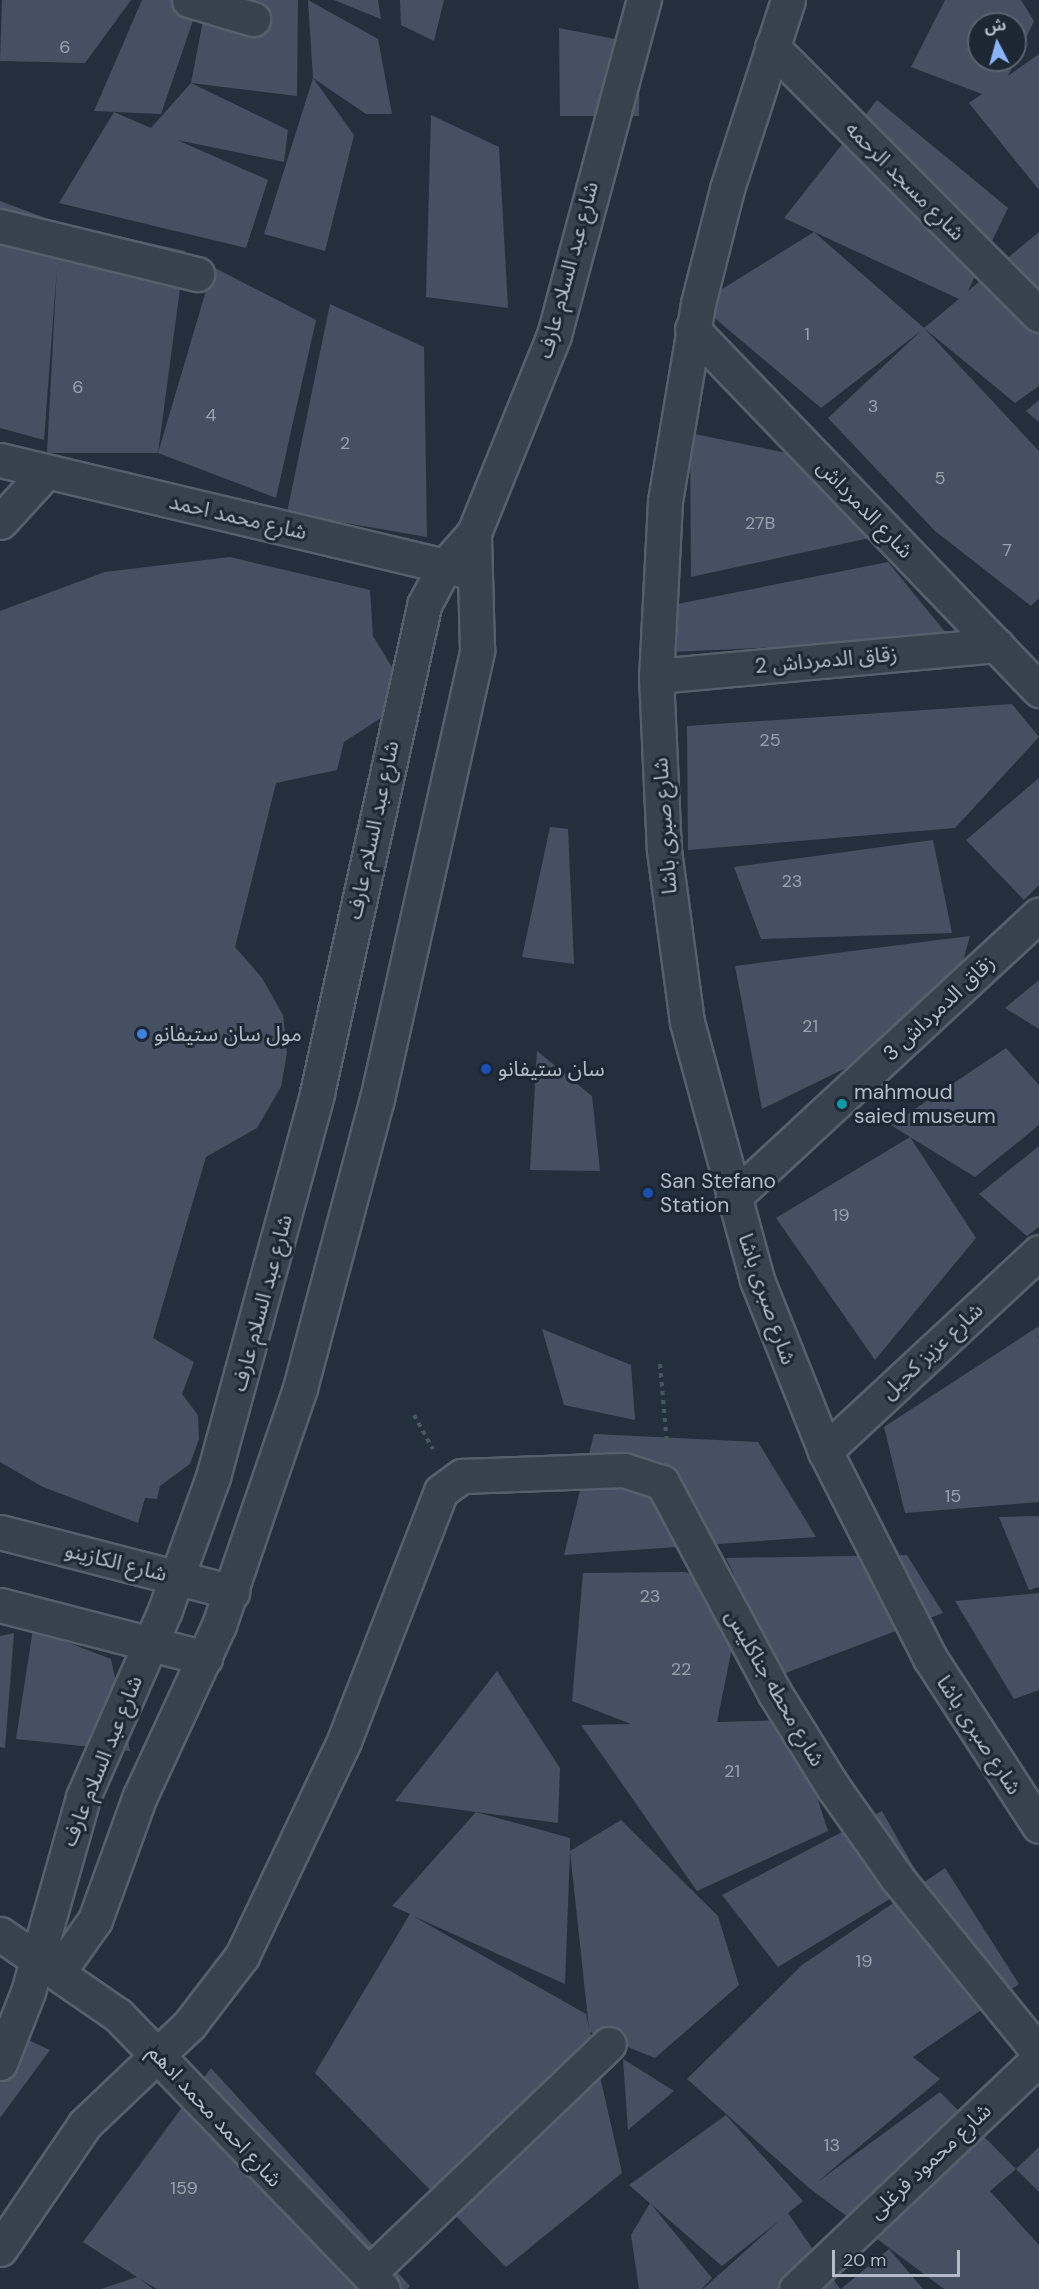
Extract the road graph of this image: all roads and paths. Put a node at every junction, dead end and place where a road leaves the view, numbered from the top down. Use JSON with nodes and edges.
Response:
{"nodes":[{"id":1,"x":189,"y":0,"type":"edge"},
{"id":2,"x":644,"y":0,"type":"edge"},
{"id":3,"x":788,"y":0,"type":"edge"},
{"id":4,"x":253,"y":19,"type":"dead end"},
{"id":5,"x":772,"y":46,"type":"junction"},
{"id":6,"x":0,"y":226,"type":"edge"},
{"id":7,"x":198,"y":274,"type":"dead end"},
{"id":8,"x":1039,"y":315,"type":"edge"},
{"id":9,"x":692,"y":329,"type":"junction"},
{"id":10,"x":0,"y":460,"type":"edge"},
{"id":11,"x":46,"y":472,"type":"junction"},
{"id":12,"x":0,"y":522,"type":"edge"},
{"id":13,"x":474,"y":533,"type":"junction"},
{"id":14,"x":445,"y":566,"type":"junction"},
{"id":15,"x":476,"y":574,"type":"junction"},
{"id":16,"x":997,"y":645,"type":"junction"},
{"id":17,"x":656,"y":676,"type":"junction"},
{"id":18,"x":1039,"y":690,"type":"edge"},
{"id":19,"x":1039,"y":915,"type":"edge"},
{"id":20,"x":733,"y":1198,"type":"junction"},
{"id":21,"x":1039,"y":1252,"type":"edge"},
{"id":22,"x":660,"y":1364,"type":"dead end"},
{"id":23,"x":825,"y":1451,"type":"junction"},
{"id":24,"x":672,"y":1492,"type":"junction"},
{"id":25,"x":0,"y":1532,"type":"edge"},
{"id":26,"x":178,"y":1578,"type":"junction"},
{"id":27,"x":232,"y":1592,"type":"junction"},
{"id":28,"x":0,"y":1605,"type":"edge"},
{"id":29,"x":151,"y":1644,"type":"junction"},
{"id":30,"x":205,"y":1658,"type":"junction"},
{"id":31,"x":1039,"y":1826,"type":"edge"},
{"id":32,"x":0,"y":1934,"type":"edge"},
{"id":33,"x":47,"y":1963,"type":"junction"},
{"id":34,"x":609,"y":2044,"type":"dead end"},
{"id":35,"x":1039,"y":2053,"type":"edge"},
{"id":36,"x":157,"y":2054,"type":"junction"},
{"id":37,"x":1039,"y":2058,"type":"edge"},
{"id":38,"x":0,"y":2063,"type":"edge"},
{"id":39,"x":0,"y":2249,"type":"edge"},
{"id":40,"x":375,"y":2282,"type":"edge"},
{"id":41,"x":796,"y":2289,"type":"edge"}],
"edges":[{"from":1,"to":4,"type":"street"},
{"from":2,"to":13,"type":"street","name":"شارع عبد السلام عارف"},
{"from":3,"to":5,"type":"street"},
{"from":5,"to":8,"type":"street","name":"شارع مسجد الرحمه"},
{"from":5,"to":9,"type":"street"},
{"from":6,"to":7,"type":"street"},
{"from":9,"to":16,"type":"street","name":"شارع الدمرداش"},
{"from":9,"to":17,"type":"street","name":"شارع صبرى باشا"},
{"from":10,"to":11,"type":"street","name":"شارع محمد احمد"},
{"from":11,"to":12,"type":"street"},
{"from":11,"to":14,"type":"street","name":"شارع محمد احمد"},
{"from":13,"to":14,"type":"street","name":"شارع عبد السلام عارف"},
{"from":13,"to":15,"type":"street","name":"شارع عبد السلام عارف"},
{"from":14,"to":15,"type":"street","name":"شارع محمد احمد"},
{"from":14,"to":26,"type":"street","name":"شارع عبد السلام عارف"},
{"from":15,"to":27,"type":"street","name":"شارع عبد السلام عارف"},
{"from":16,"to":17,"type":"street","name":"زقاق الدمرداش 2"},
{"from":16,"to":18,"type":"street","name":"شارع الدمرداش"},
{"from":17,"to":20,"type":"street","name":"شارع صبرى باشا"},
{"from":19,"to":20,"type":"street","name":"زقاق الدمرداش 3"},
{"from":20,"to":23,"type":"street","name":"شارع صبرى باشا"},
{"from":21,"to":23,"type":"street","name":"شارع عزيز كحيل"},
{"from":22,"to":24,"type":"path"},
{"from":23,"to":31,"type":"street","name":"شارع صبرى باشا"},
{"from":24,"to":35,"type":"street","name":"شارع محطه جناكليس"},
{"from":24,"to":36,"type":"street","name":"شارع محطه جناكليس"},
{"from":25,"to":26,"type":"street","name":"شارع الكازينو"},
{"from":26,"to":27,"type":"street","name":"شارع الكازينو"},
{"from":26,"to":29,"type":"street","name":"شارع عبد السلام عارف"},
{"from":27,"to":30,"type":"street","name":"شارع عبد السلام عارف"},
{"from":28,"to":29,"type":"street"},
{"from":29,"to":30,"type":"street"},
{"from":29,"to":33,"type":"street","name":"شارع عبد السلام عارف"},
{"from":30,"to":33,"type":"street","name":"شارع عبد السلام عارف"},
{"from":32,"to":33,"type":"street","name":"شارع احمد محمد ادهم"},
{"from":33,"to":36,"type":"street","name":"شارع احمد محمد ادهم"},
{"from":33,"to":38,"type":"street","name":"شارع عبد السلام عارف"},
{"from":34,"to":40,"type":"street"},
{"from":36,"to":39,"type":"street"},
{"from":36,"to":40,"type":"street","name":"شارع احمد محمد ادهم"},
{"from":37,"to":41,"type":"street","name":"شارع محمود فرغلى"}]}
